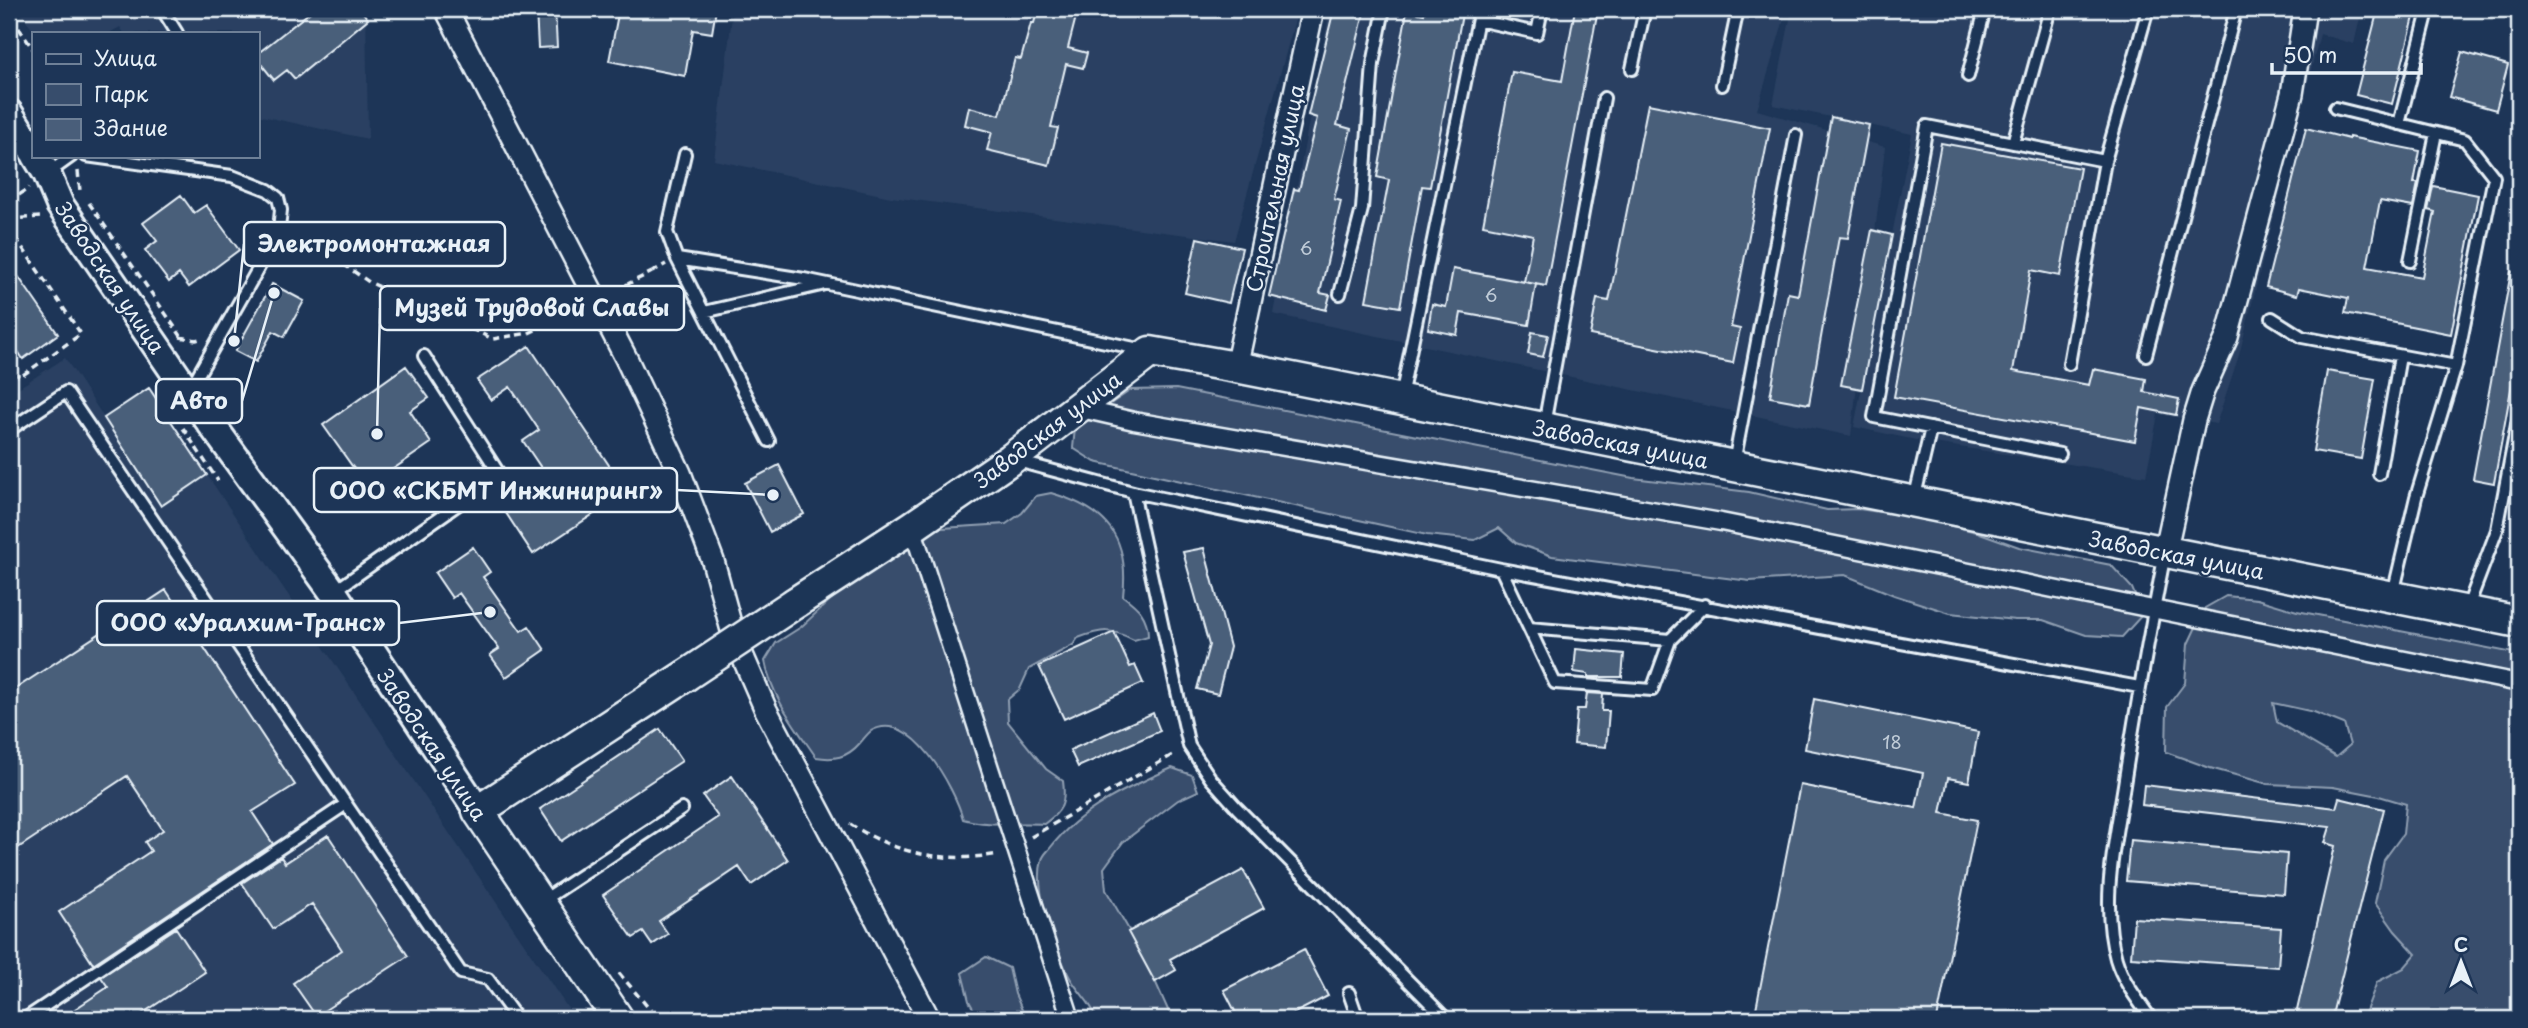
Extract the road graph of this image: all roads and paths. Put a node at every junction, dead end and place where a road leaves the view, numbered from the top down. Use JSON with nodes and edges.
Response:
{"nodes":[{"id":1,"x":162,"y":9,"type":"edge"},
{"id":2,"x":446,"y":9,"type":"edge"},
{"id":3,"x":1313,"y":9,"type":"edge"},
{"id":4,"x":1384,"y":9,"type":"edge"},
{"id":5,"x":1542,"y":9,"type":"edge"},
{"id":6,"x":1645,"y":9,"type":"edge"},
{"id":7,"x":1738,"y":9,"type":"edge"},
{"id":8,"x":1985,"y":9,"type":"edge"},
{"id":9,"x":2050,"y":9,"type":"edge"},
{"id":10,"x":2148,"y":9,"type":"edge"},
{"id":11,"x":2236,"y":9,"type":"edge"},
{"id":12,"x":2305,"y":9,"type":"edge"},
{"id":13,"x":2428,"y":11,"type":"dead end"},
{"id":14,"x":1479,"y":15,"type":"edge"},
{"id":15,"x":9,"y":21,"type":"edge"},
{"id":16,"x":176,"y":32,"type":"edge"},
{"id":17,"x":32,"y":48,"type":"edge"},
{"id":18,"x":1632,"y":69,"type":"dead end"},
{"id":19,"x":1968,"y":76,"type":"dead end"},
{"id":20,"x":1722,"y":85,"type":"dead end"},
{"id":21,"x":1604,"y":98,"type":"dead end"},
{"id":22,"x":2334,"y":108,"type":"dead end"},
{"id":23,"x":2399,"y":124,"type":"junction"},
{"id":24,"x":2436,"y":133,"type":"junction"},
{"id":25,"x":1796,"y":135,"type":"dead end"},
{"id":26,"x":2013,"y":143,"type":"junction"},
{"id":27,"x":685,"y":154,"type":"dead end"},
{"id":28,"x":65,"y":158,"type":"edge"},
{"id":29,"x":100,"y":158,"type":"edge"},
{"id":30,"x":2105,"y":161,"type":"junction"},
{"id":31,"x":42,"y":165,"type":"edge"},
{"id":32,"x":78,"y":167,"type":"dead end"},
{"id":33,"x":9,"y":185,"type":"edge"},
{"id":34,"x":80,"y":191,"type":"dead end"},
{"id":35,"x":16,"y":197,"type":"dead end"},
{"id":36,"x":88,"y":201,"type":"dead end"},
{"id":37,"x":40,"y":218,"type":"dead end"},
{"id":38,"x":9,"y":219,"type":"edge"},
{"id":39,"x":281,"y":220,"type":"junction"},
{"id":40,"x":9,"y":228,"type":"edge"},
{"id":41,"x":677,"y":259,"type":"junction"},
{"id":42,"x":2410,"y":261,"type":"dead end"},
{"id":43,"x":652,"y":272,"type":"dead end"},
{"id":44,"x":827,"y":284,"type":"junction"},
{"id":45,"x":1340,"y":294,"type":"dead end"},
{"id":46,"x":704,"y":312,"type":"junction"},
{"id":47,"x":2272,"y":318,"type":"dead end"},
{"id":48,"x":221,"y":334,"type":"junction"},
{"id":49,"x":171,"y":343,"type":"junction"},
{"id":50,"x":1150,"y":352,"type":"junction"},
{"id":51,"x":2146,"y":355,"type":"dead end"},
{"id":52,"x":424,"y":356,"type":"dead end"},
{"id":53,"x":2400,"y":356,"type":"junction"},
{"id":54,"x":2069,"y":364,"type":"dead end"},
{"id":55,"x":2456,"y":366,"type":"junction"},
{"id":56,"x":1236,"y":367,"type":"junction"},
{"id":57,"x":9,"y":370,"type":"edge"},
{"id":58,"x":188,"y":391,"type":"junction"},
{"id":59,"x":1400,"y":400,"type":"junction"},
{"id":60,"x":1077,"y":408,"type":"junction"},
{"id":61,"x":2519,"y":414,"type":"edge"},
{"id":62,"x":1543,"y":428,"type":"junction"},
{"id":63,"x":1931,"y":428,"type":"junction"},
{"id":64,"x":9,"y":430,"type":"edge"},
{"id":65,"x":769,"y":441,"type":"dead end"},
{"id":66,"x":198,"y":451,"type":"dead end"},
{"id":67,"x":2060,"y":454,"type":"dead end"},
{"id":68,"x":1011,"y":459,"type":"junction"},
{"id":69,"x":1734,"y":466,"type":"junction"},
{"id":70,"x":2379,"y":474,"type":"dead end"},
{"id":71,"x":218,"y":481,"type":"dead end"},
{"id":72,"x":1133,"y":492,"type":"junction"},
{"id":73,"x":1914,"y":500,"type":"junction"},
{"id":74,"x":912,"y":527,"type":"junction"},
{"id":75,"x":2165,"y":553,"type":"junction"},
{"id":76,"x":1500,"y":569,"type":"junction"},
{"id":77,"x":333,"y":592,"type":"junction"},
{"id":78,"x":2392,"y":597,"type":"junction"},
{"id":79,"x":1704,"y":605,"type":"junction"},
{"id":80,"x":2154,"y":610,"type":"junction"},
{"id":81,"x":2466,"y":611,"type":"junction"},
{"id":82,"x":2519,"y":622,"type":"edge"},
{"id":83,"x":1529,"y":628,"type":"junction"},
{"id":84,"x":1670,"y":640,"type":"junction"},
{"id":85,"x":2519,"y":683,"type":"edge"},
{"id":86,"x":2139,"y":687,"type":"junction"},
{"id":87,"x":1189,"y":746,"type":"junction"},
{"id":88,"x":346,"y":804,"type":"junction"},
{"id":89,"x":682,"y":809,"type":"dead end"},
{"id":90,"x":478,"y":811,"type":"junction"},
{"id":91,"x":850,"y":824,"type":"dead end"},
{"id":92,"x":1018,"y":852,"type":"junction"},
{"id":93,"x":539,"y":904,"type":"junction"},
{"id":94,"x":1349,"y":993,"type":"dead end"},
{"id":95,"x":25,"y":1019,"type":"edge"},
{"id":96,"x":517,"y":1019,"type":"edge"},
{"id":97,"x":618,"y":1019,"type":"edge"},
{"id":98,"x":929,"y":1019,"type":"edge"},
{"id":99,"x":1071,"y":1019,"type":"edge"},
{"id":100,"x":1358,"y":1019,"type":"edge"},
{"id":101,"x":1446,"y":1019,"type":"edge"},
{"id":102,"x":2151,"y":1019,"type":"edge"}],
"edges":[{"from":1,"to":16,"type":"lane"},
{"from":2,"to":98,"type":"street"},
{"from":3,"to":56,"type":"street","name":"Строительная улица"},
{"from":4,"to":45,"type":"lane"},
{"from":5,"to":14,"type":"lane"},
{"from":6,"to":18,"type":"lane"},
{"from":7,"to":20,"type":"lane"},
{"from":8,"to":19,"type":"lane"},
{"from":9,"to":26,"type":"lane"},
{"from":10,"to":30,"type":"lane"},
{"from":11,"to":51,"type":"lane"},
{"from":12,"to":75,"type":"street"},
{"from":13,"to":23,"type":"lane"},
{"from":14,"to":59,"type":"lane"},
{"from":15,"to":17,"type":"path"},
{"from":21,"to":62,"type":"lane"},
{"from":22,"to":23,"type":"lane"},
{"from":23,"to":24,"type":"lane"},
{"from":24,"to":42,"type":"lane"},
{"from":24,"to":55,"type":"lane"},
{"from":25,"to":69,"type":"lane"},
{"from":26,"to":30,"type":"lane"},
{"from":26,"to":63,"type":"lane"},
{"from":27,"to":41,"type":"lane"},
{"from":28,"to":31,"type":"lane"},
{"from":29,"to":39,"type":"lane"},
{"from":30,"to":54,"type":"lane"},
{"from":31,"to":49,"type":"street","name":"Заводская улица"},
{"from":32,"to":34,"type":"path"},
{"from":33,"to":35,"type":"path"},
{"from":36,"to":49,"type":"path"},
{"from":37,"to":38,"type":"path"},
{"from":39,"to":43,"type":"path","bridge":true},
{"from":39,"to":48,"type":"lane"},
{"from":40,"to":57,"type":"path"},
{"from":41,"to":44,"type":"lane"},
{"from":41,"to":46,"type":"lane"},
{"from":44,"to":46,"type":"lane"},
{"from":44,"to":50,"type":"lane"},
{"from":46,"to":65,"type":"lane"},
{"from":47,"to":53,"type":"lane"},
{"from":48,"to":49,"type":"path"},
{"from":48,"to":58,"type":"lane"},
{"from":49,"to":58,"type":"street","name":"Заводская улица"},
{"from":50,"to":56,"type":"main road","name":"Заводская улица"},
{"from":50,"to":60,"type":"main road","name":"Заводская улица"},
{"from":52,"to":77,"type":"lane"},
{"from":53,"to":55,"type":"lane"},
{"from":53,"to":70,"type":"lane"},
{"from":55,"to":78,"type":"lane"},
{"from":56,"to":59,"type":"main road","name":"Заводская улица"},
{"from":58,"to":77,"type":"street","name":"Заводская улица"},
{"from":59,"to":62,"type":"main road","name":"Заводская улица"},
{"from":60,"to":68,"type":"main road","name":"Заводская улица"},
{"from":60,"to":80,"type":"street"},
{"from":61,"to":81,"type":"lane"},
{"from":62,"to":69,"type":"main road","name":"Заводская улица"},
{"from":63,"to":67,"type":"lane"},
{"from":63,"to":73,"type":"lane"},
{"from":64,"to":88,"type":"lane"},
{"from":66,"to":71,"type":"path"},
{"from":68,"to":72,"type":"lane"},
{"from":68,"to":74,"type":"main road","name":"Заводская улица"},
{"from":69,"to":73,"type":"main road","name":"Заводская улица"},
{"from":72,"to":76,"type":"lane"},
{"from":72,"to":87,"type":"lane"},
{"from":73,"to":75,"type":"main road","name":"Заводская улица"},
{"from":74,"to":90,"type":"main road","name":"Заводская улица","bridge":true},
{"from":74,"to":92,"type":"street"},
{"from":75,"to":78,"type":"main road","name":"Заводская улица"},
{"from":75,"to":80,"type":"lane"},
{"from":76,"to":79,"type":"lane"},
{"from":76,"to":83,"type":"lane"},
{"from":77,"to":90,"type":"street","name":"Заводская улица"},
{"from":78,"to":81,"type":"main road","name":"Заводская улица"},
{"from":79,"to":84,"type":"lane"},
{"from":79,"to":86,"type":"lane"},
{"from":80,"to":85,"type":"street"},
{"from":80,"to":86,"type":"lane"},
{"from":81,"to":82,"type":"main road","name":"Заводская улица"},
{"from":83,"to":84,"type":"lane"},
{"from":83,"to":84,"type":"lane"},
{"from":86,"to":102,"type":"lane"},
{"from":87,"to":92,"type":"path"},
{"from":87,"to":101,"type":"lane"},
{"from":88,"to":95,"type":"lane"},
{"from":88,"to":96,"type":"lane"},
{"from":89,"to":93,"type":"lane"},
{"from":90,"to":93,"type":"main road","name":"Заводская улица"},
{"from":91,"to":92,"type":"path"},
{"from":92,"to":99,"type":"street"},
{"from":93,"to":97,"type":"main road","name":"Заводская улица"},
{"from":94,"to":100,"type":"lane"}]}
